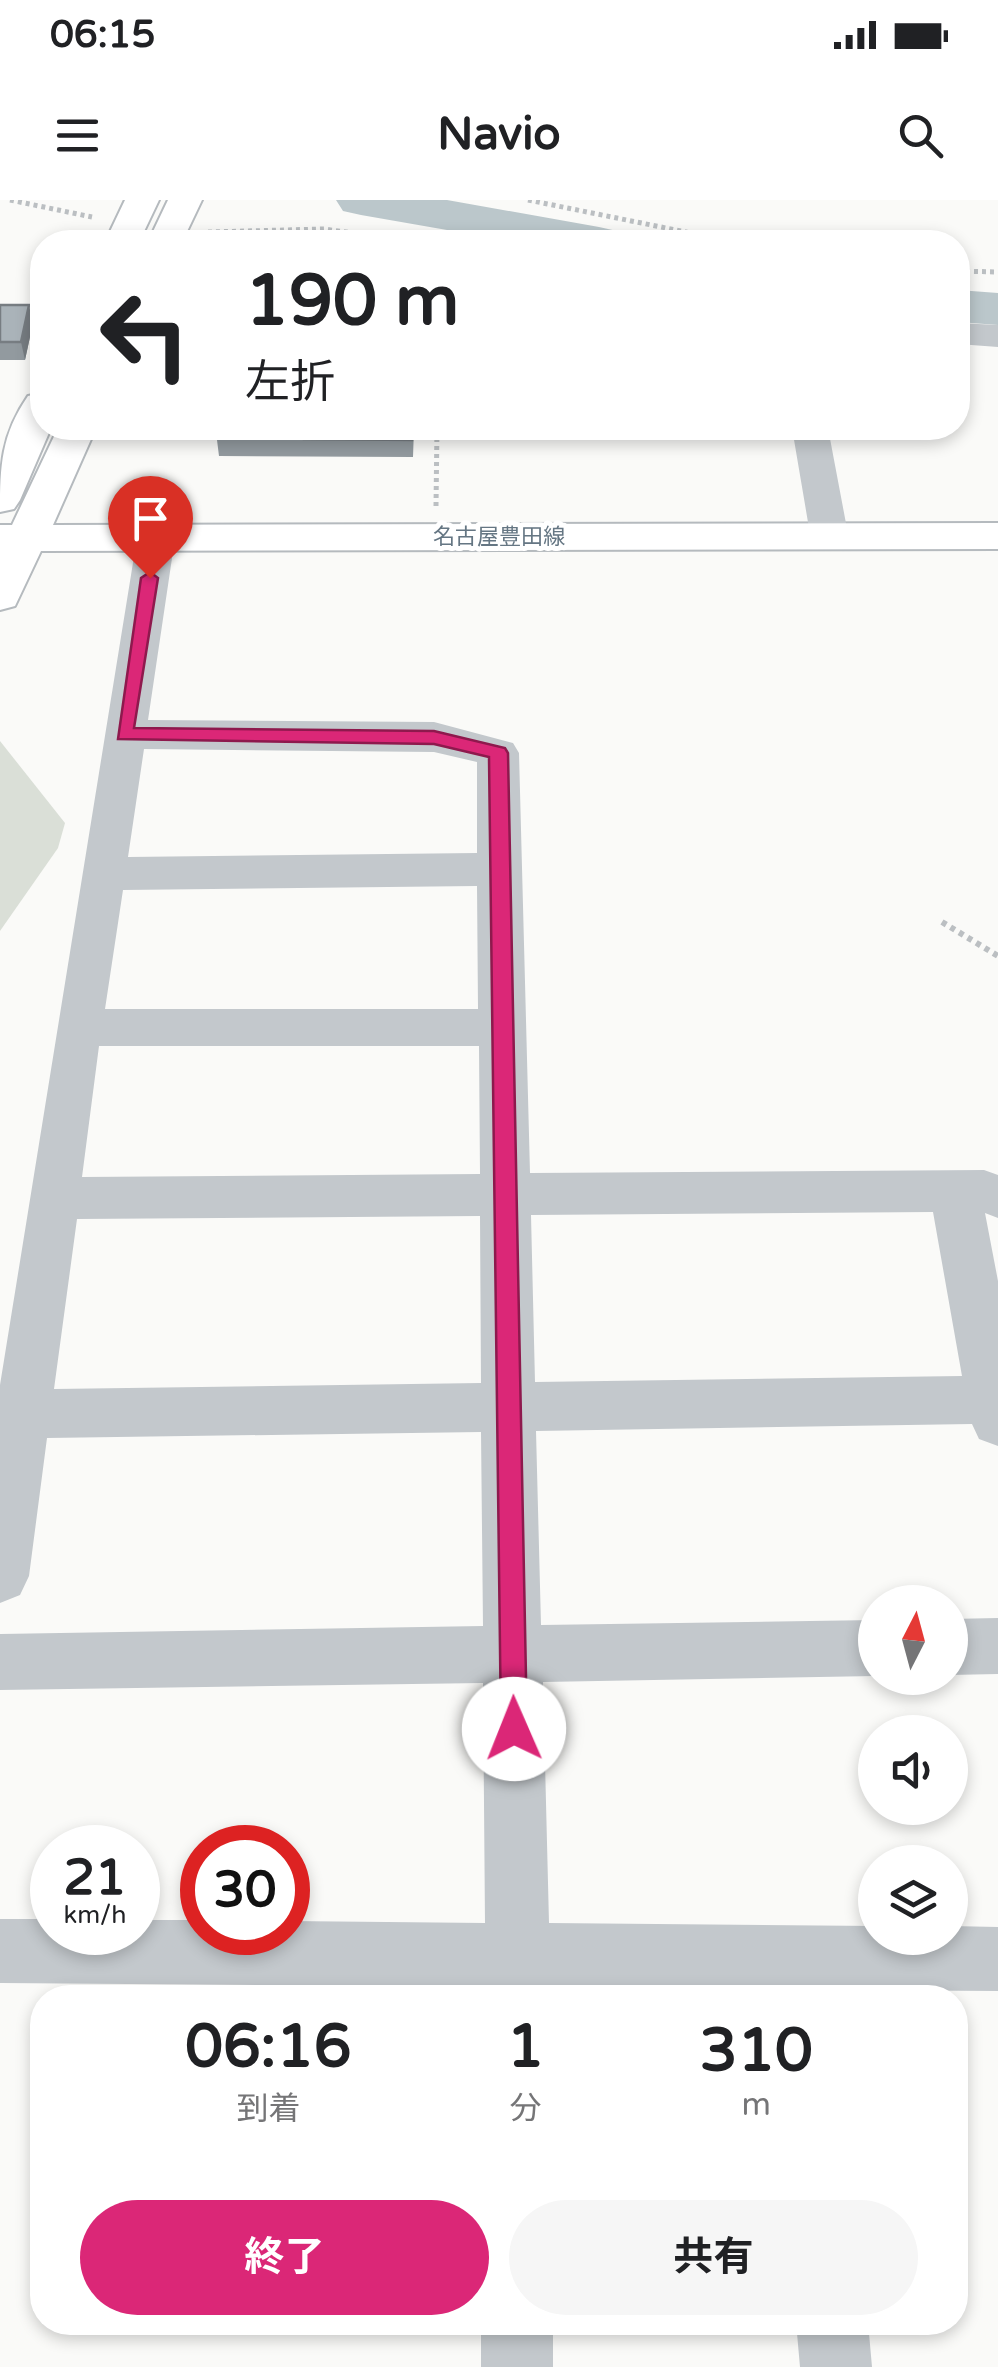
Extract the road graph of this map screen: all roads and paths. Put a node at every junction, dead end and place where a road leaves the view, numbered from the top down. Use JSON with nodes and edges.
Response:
{"nodes":[{"id":1,"x":528,"y":200,"type":"edge"},
{"id":2,"x":140,"y":205,"type":"edge"},
{"id":3,"x":128,"y":230,"type":"edge"},
{"id":4,"x":676,"y":230,"type":"edge"},
{"id":5,"x":970,"y":271,"type":"edge"},
{"id":6,"x":998,"y":272,"type":"edge"},
{"id":7,"x":970,"y":335,"type":"edge"},
{"id":8,"x":998,"y":336,"type":"edge"},
{"id":9,"x":30,"y":431,"type":"edge"},
{"id":10,"x":70,"y":440,"type":"edge"},
{"id":11,"x":437,"y":440,"type":"edge"},
{"id":12,"x":812,"y":440,"type":"edge"},
{"id":13,"x":0,"y":500,"type":"edge"},
{"id":14,"x":829,"y":534,"type":"junction"},
{"id":15,"x":998,"y":536,"type":"edge"},
{"id":16,"x":436,"y":537,"type":"junction"},
{"id":17,"x":13,"y":538,"type":"edge"},
{"id":18,"x":156,"y":538,"type":"junction"},
{"id":19,"x":0,"y":596,"type":"edge"},
{"id":20,"x":124,"y":734,"type":"junction"},
{"id":21,"x":500,"y":869,"type":"junction"},
{"id":22,"x":102,"y":874,"type":"junction"},
{"id":23,"x":942,"y":922,"type":"dead end"},
{"id":24,"x":998,"y":956,"type":"edge"},
{"id":25,"x":505,"y":1027,"type":"junction"},
{"id":26,"x":78,"y":1028,"type":"junction"},
{"id":27,"x":508,"y":1194,"type":"junction"},
{"id":28,"x":977,"y":1194,"type":"edge"},
{"id":29,"x":56,"y":1198,"type":"junction"},
{"id":30,"x":510,"y":1410,"type":"junction"},
{"id":31,"x":996,"y":1411,"type":"edge"},
{"id":32,"x":22,"y":1414,"type":"junction"},
{"id":33,"x":0,"y":1576,"type":"edge"},
{"id":34,"x":998,"y":1646,"type":"edge"},
{"id":35,"x":968,"y":1647,"type":"edge"},
{"id":36,"x":858,"y":1648,"type":"edge"},
{"id":37,"x":513,"y":1654,"type":"junction"},
{"id":38,"x":0,"y":1662,"type":"edge"},
{"id":39,"x":0,"y":1950,"type":"edge"},
{"id":40,"x":998,"y":1959,"type":"edge"},
{"id":41,"x":518,"y":1976,"type":"edge"},
{"id":42,"x":805,"y":1978,"type":"edge"},
{"id":43,"x":517,"y":2335,"type":"edge"},
{"id":44,"x":833,"y":2335,"type":"edge"},
{"id":45,"x":517,"y":2367,"type":"edge"},
{"id":46,"x":836,"y":2367,"type":"edge"}],
"edges":[{"from":1,"to":4,"type":"path"},
{"from":2,"to":3,"type":"main road"},
{"from":5,"to":6,"type":"path"},
{"from":7,"to":8,"type":"street"},
{"from":9,"to":13,"type":"main road"},
{"from":10,"to":17,"type":"main road"},
{"from":11,"to":16,"type":"path"},
{"from":12,"to":14,"type":"street"},
{"from":14,"to":15,"type":"main road","name":"名古屋豊田線"},
{"from":14,"to":16,"type":"main road","name":"名古屋豊田線"},
{"from":16,"to":18,"type":"main road","name":"名古屋豊田線"},
{"from":17,"to":18,"type":"main road","name":"名古屋豊田線"},
{"from":17,"to":19,"type":"main road"},
{"from":18,"to":20,"type":"street"},
{"from":20,"to":21,"type":"street"},
{"from":20,"to":22,"type":"street"},
{"from":21,"to":22,"type":"street"},
{"from":21,"to":25,"type":"street"},
{"from":22,"to":26,"type":"street"},
{"from":23,"to":24,"type":"path"},
{"from":25,"to":26,"type":"street"},
{"from":25,"to":27,"type":"street"},
{"from":26,"to":29,"type":"street"},
{"from":27,"to":28,"type":"street"},
{"from":27,"to":29,"type":"street"},
{"from":27,"to":30,"type":"street"},
{"from":28,"to":31,"type":"street"},
{"from":29,"to":32,"type":"street"},
{"from":30,"to":31,"type":"street"},
{"from":30,"to":32,"type":"street"},
{"from":30,"to":37,"type":"street"},
{"from":32,"to":33,"type":"street"},
{"from":34,"to":35,"type":"street"},
{"from":36,"to":37,"type":"street"},
{"from":37,"to":38,"type":"street"},
{"from":37,"to":41,"type":"street"},
{"from":39,"to":41,"type":"street"},
{"from":40,"to":42,"type":"street"},
{"from":41,"to":42,"type":"street"},
{"from":43,"to":45,"type":"street"},
{"from":44,"to":46,"type":"street"}]}
